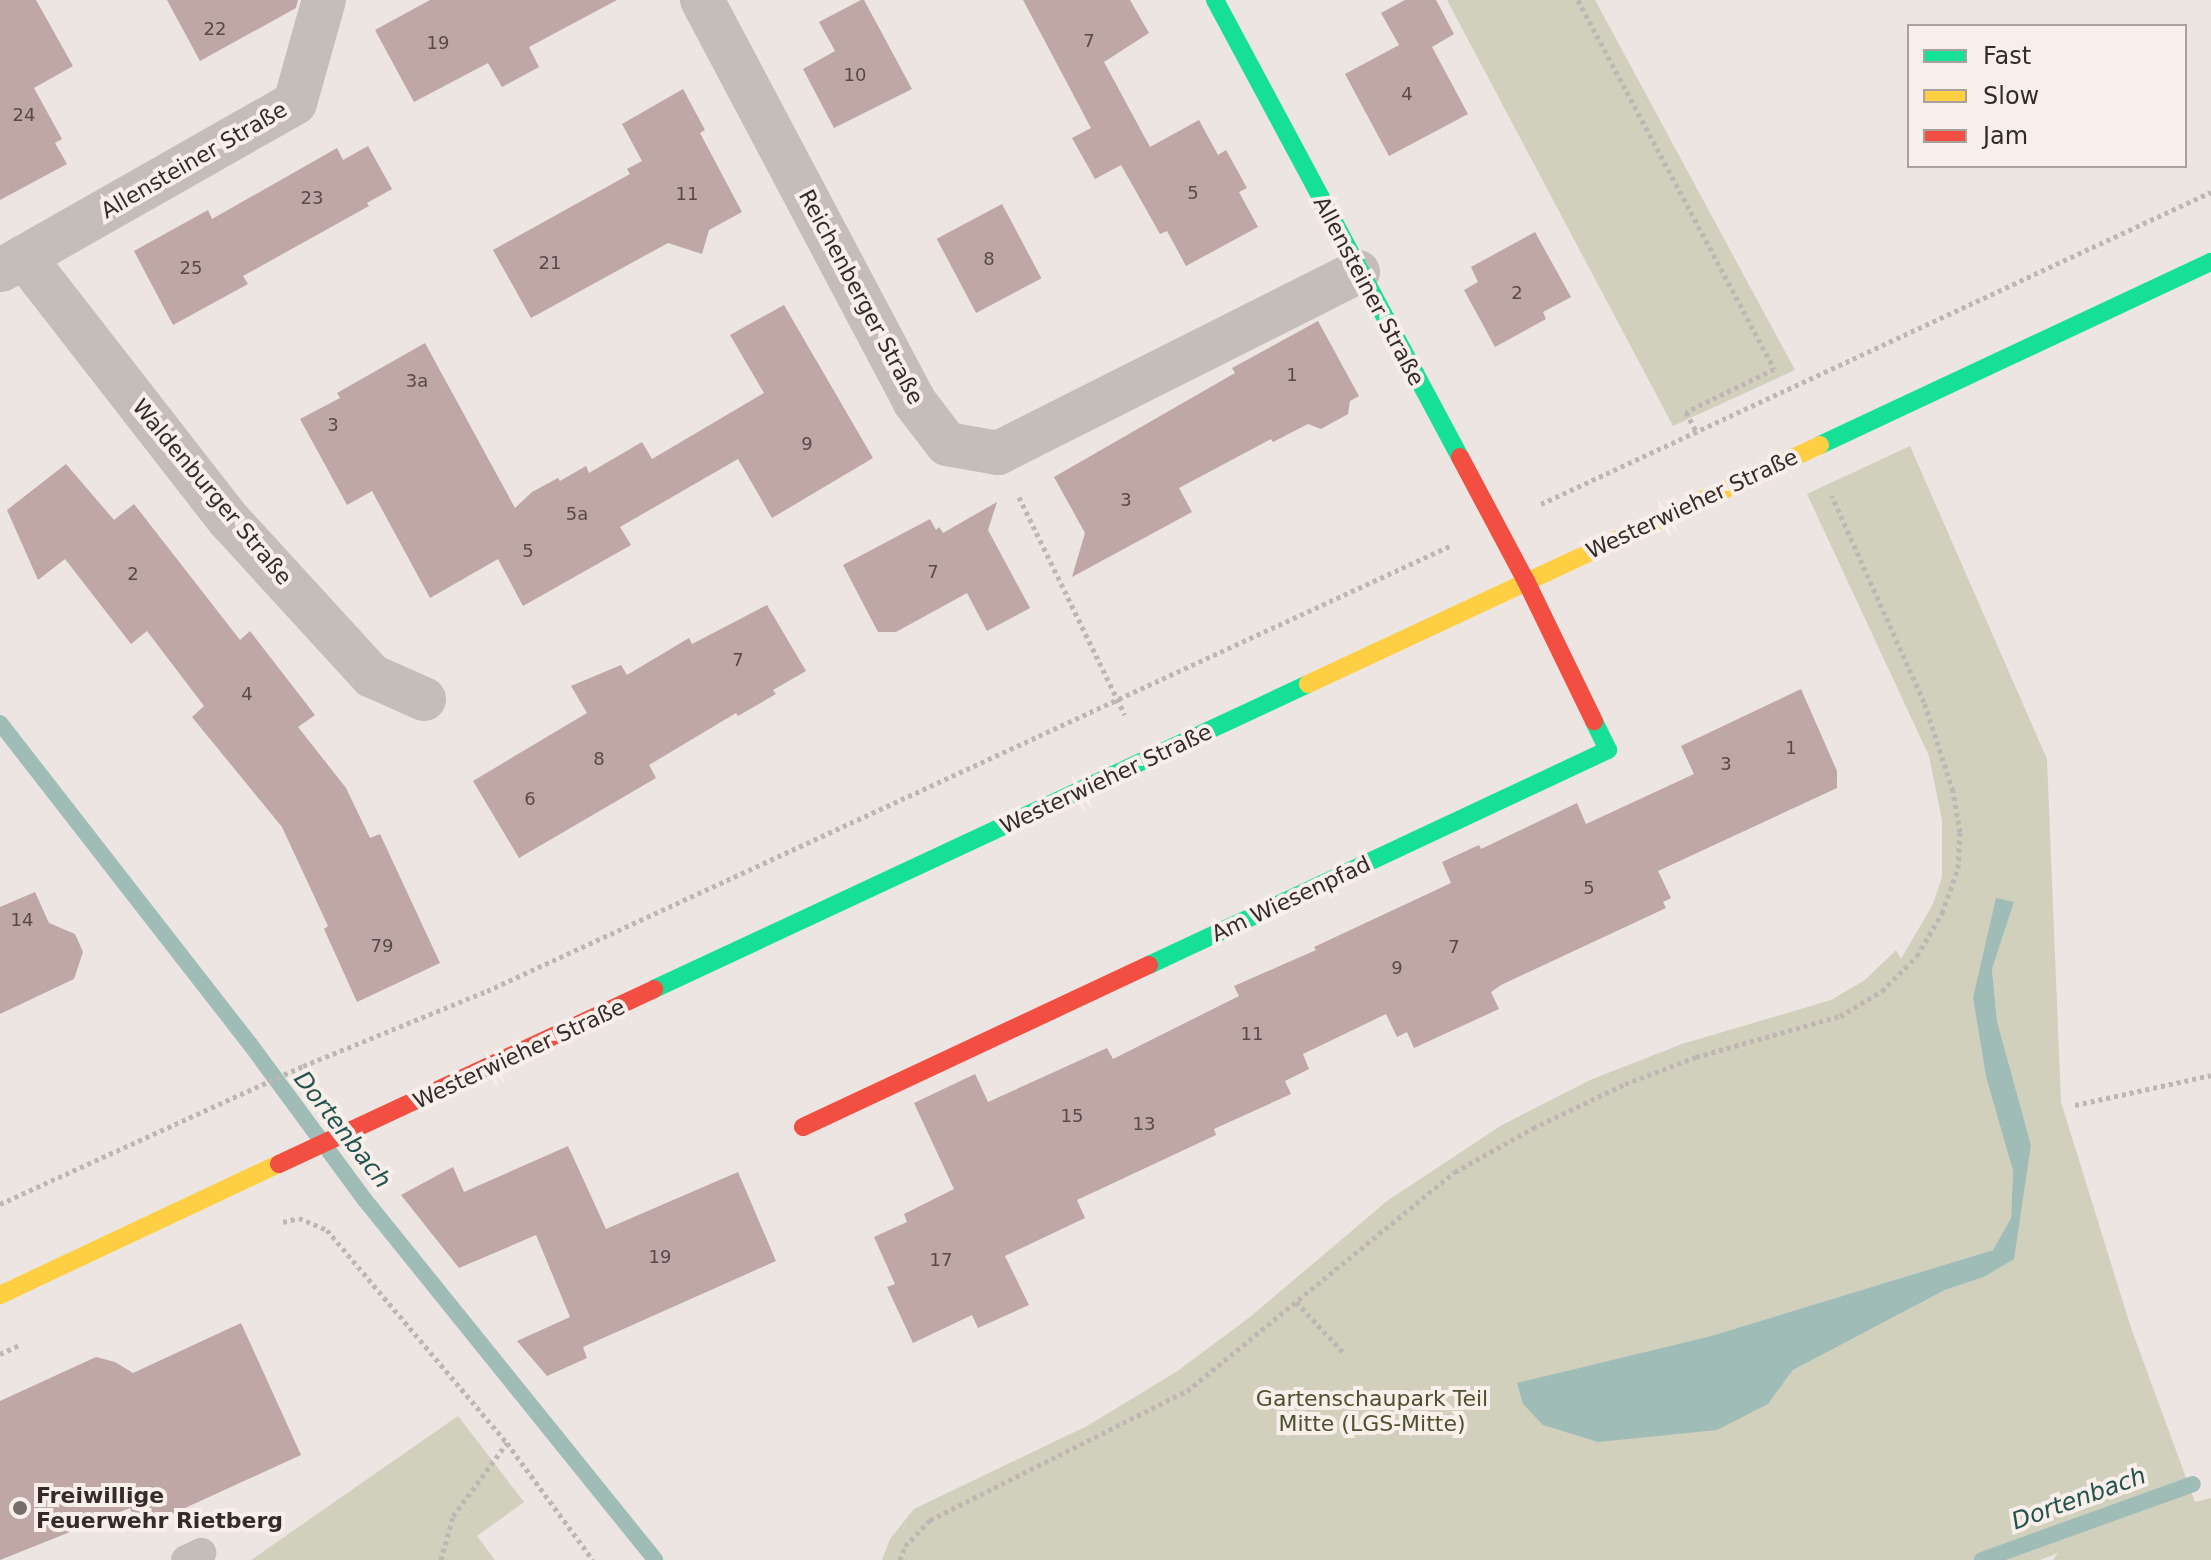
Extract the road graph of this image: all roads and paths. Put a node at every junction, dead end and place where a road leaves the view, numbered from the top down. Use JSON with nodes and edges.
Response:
{"nodes":[{"id":1,"x":324,"y":0,"type":"edge"},
{"id":2,"x":702,"y":0,"type":"edge"},
{"id":3,"x":1215,"y":0,"type":"edge"},
{"id":4,"x":1578,"y":0,"type":"edge"},
{"id":5,"x":2211,"y":192,"type":"edge"},
{"id":6,"x":2211,"y":262,"type":"edge"},
{"id":7,"x":12,"y":264,"type":"edge"},
{"id":8,"x":1358,"y":272,"type":"junction"},
{"id":9,"x":1696,"y":431,"type":"junction"},
{"id":10,"x":998,"y":453,"type":"junction"},
{"id":11,"x":1830,"y":491,"type":"dead end"},
{"id":12,"x":1495,"y":525,"type":"junction"},
{"id":13,"x":1526,"y":581,"type":"junction"},
{"id":14,"x":1117,"y":698,"type":"junction"},
{"id":15,"x":424,"y":699,"type":"dead end"},
{"id":16,"x":1147,"y":760,"type":"junction"},
{"id":17,"x":2211,"y":1075,"type":"edge"},
{"id":18,"x":2075,"y":1105,"type":"dead end"},
{"id":19,"x":803,"y":1127,"type":"dead end"},
{"id":20,"x":0,"y":1204,"type":"edge"},
{"id":21,"x":277,"y":1223,"type":"dead end"},
{"id":22,"x":0,"y":1295,"type":"edge"},
{"id":23,"x":1296,"y":1302,"type":"junction"},
{"id":24,"x":28,"y":1341,"type":"dead end"},
{"id":25,"x":0,"y":1354,"type":"edge"},
{"id":26,"x":1345,"y":1354,"type":"dead end"},
{"id":27,"x":507,"y":1443,"type":"junction"},
{"id":28,"x":441,"y":1560,"type":"edge"},
{"id":29,"x":593,"y":1560,"type":"edge"},
{"id":30,"x":900,"y":1560,"type":"edge"}],
"edges":[{"from":1,"to":7,"type":"street","name":"Allensteiner Straße"},
{"from":2,"to":10,"type":"street","name":"Reichenberger Straße"},
{"from":3,"to":8,"type":"main road","name":"Allensteiner Straße"},
{"from":4,"to":9,"type":"path"},
{"from":5,"to":9,"type":"path"},
{"from":6,"to":13,"type":"main road","name":"Westerwieher Straße"},
{"from":7,"to":15,"type":"street","name":"Waldenburger Straße"},
{"from":8,"to":10,"type":"street"},
{"from":8,"to":12,"type":"main road","name":"Allensteiner Straße"},
{"from":9,"to":12,"type":"path"},
{"from":10,"to":14,"type":"path"},
{"from":11,"to":23,"type":"path"},
{"from":12,"to":13,"type":"main road","name":"Allensteiner Straße"},
{"from":12,"to":14,"type":"path"},
{"from":13,"to":16,"type":"main road","name":"Westerwieher Straße"},
{"from":13,"to":19,"type":"main road","name":"Am Wiesenpfad"},
{"from":14,"to":16,"type":"path"},
{"from":14,"to":20,"type":"path"},
{"from":16,"to":22,"type":"main road","name":"Westerwieher Straße"},
{"from":17,"to":18,"type":"path"},
{"from":21,"to":27,"type":"path"},
{"from":23,"to":26,"type":"path"},
{"from":23,"to":30,"type":"path"},
{"from":24,"to":25,"type":"path"},
{"from":27,"to":28,"type":"path"},
{"from":27,"to":29,"type":"path"}]}
